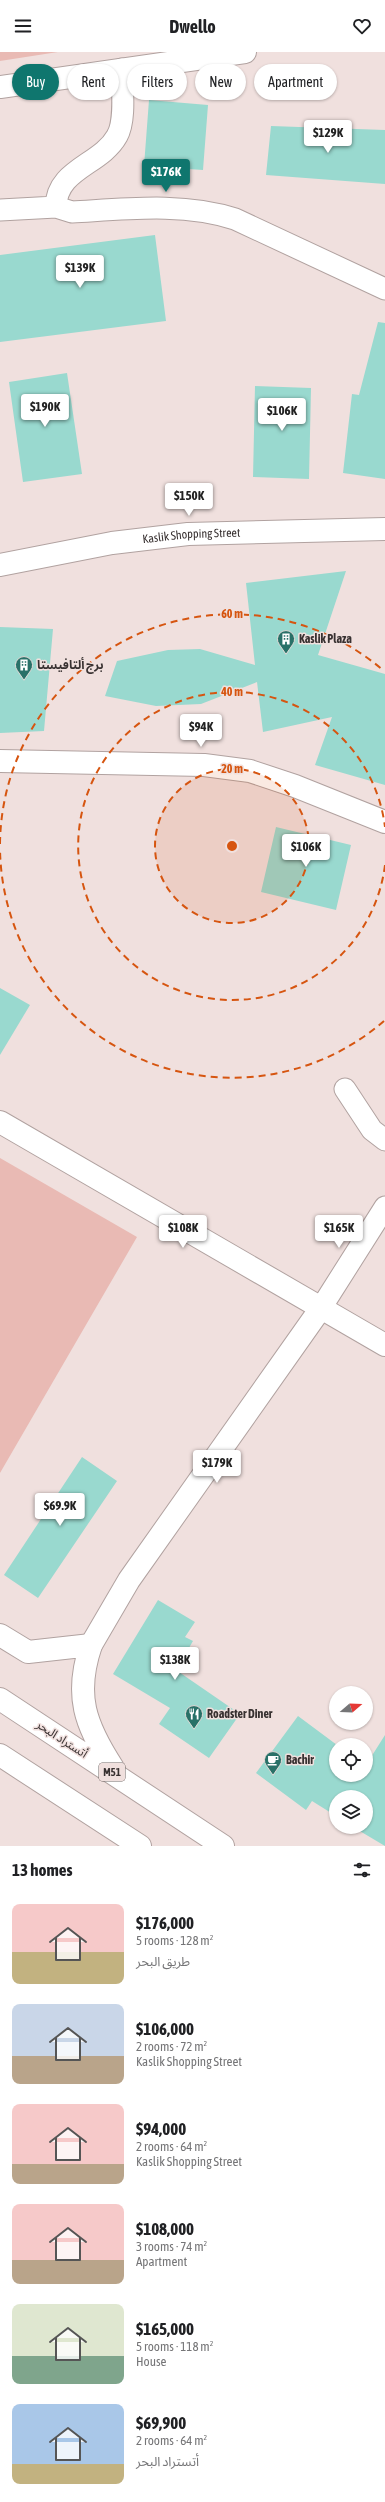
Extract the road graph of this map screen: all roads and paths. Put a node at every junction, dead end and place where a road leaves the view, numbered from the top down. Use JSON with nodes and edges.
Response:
{"nodes":[{"id":1,"x":245,"y":52,"type":"edge"},
{"id":2,"x":122,"y":69,"type":"junction"},
{"id":3,"x":0,"y":87,"type":"edge"},
{"id":4,"x":56,"y":207,"type":"junction"},
{"id":5,"x":0,"y":210,"type":"edge"},
{"id":6,"x":385,"y":289,"type":"edge"},
{"id":7,"x":385,"y":529,"type":"edge"},
{"id":8,"x":0,"y":565,"type":"edge"},
{"id":9,"x":0,"y":761,"type":"edge"},
{"id":10,"x":385,"y":822,"type":"edge"},
{"id":11,"x":345,"y":1089,"type":"dead end"},
{"id":12,"x":0,"y":1122,"type":"edge"},
{"id":13,"x":385,"y":1140,"type":"edge"},
{"id":14,"x":385,"y":1207,"type":"edge"},
{"id":15,"x":321,"y":1308,"type":"junction"},
{"id":16,"x":385,"y":1345,"type":"edge"},
{"id":17,"x":0,"y":1635,"type":"edge"},
{"id":18,"x":91,"y":1645,"type":"junction"},
{"id":19,"x":0,"y":1699,"type":"edge"},
{"id":20,"x":0,"y":1755,"type":"edge"},
{"id":21,"x":116,"y":1774,"type":"junction"},
{"id":22,"x":140,"y":1846,"type":"edge"},
{"id":23,"x":224,"y":1846,"type":"edge"}],
"edges":[{"from":1,"to":2,"type":"main road"},
{"from":2,"to":3,"type":"main road"},
{"from":2,"to":4,"type":"street"},
{"from":4,"to":5,"type":"street"},
{"from":4,"to":6,"type":"street"},
{"from":7,"to":8,"type":"main road","name":"Kaslik Shopping Street"},
{"from":9,"to":10,"type":"main road"},
{"from":11,"to":13,"type":"street"},
{"from":12,"to":15,"type":"main road"},
{"from":14,"to":15,"type":"street"},
{"from":15,"to":16,"type":"main road"},
{"from":15,"to":18,"type":"main road"},
{"from":17,"to":18,"type":"main road"},
{"from":18,"to":21,"type":"main road"},
{"from":19,"to":21,"type":"main road","name":"أتستراد البحر","number":"M51"},
{"from":20,"to":22,"type":"main road"},
{"from":21,"to":23,"type":"main road","name":"أتستراد البحر","number":"M51"}]}
